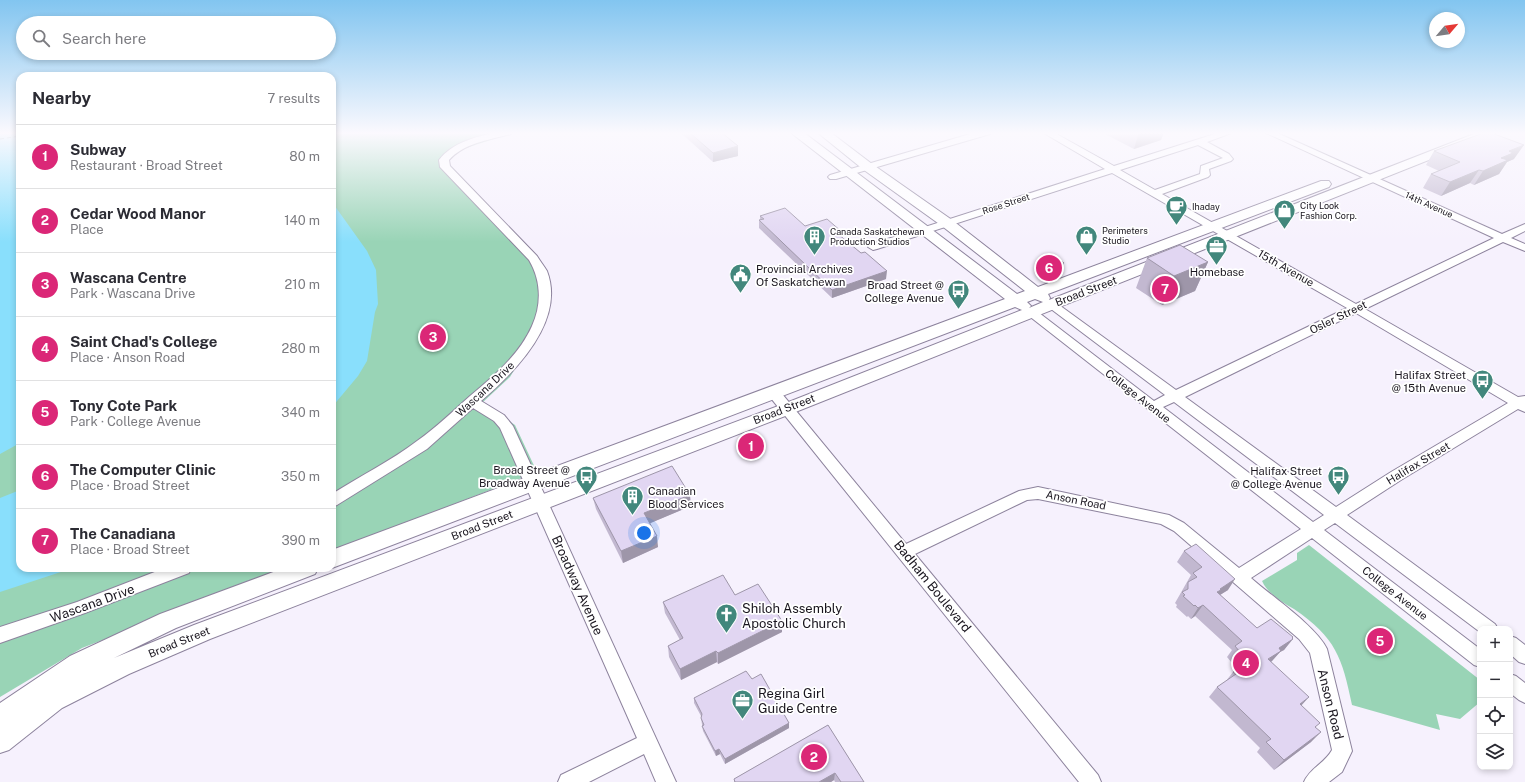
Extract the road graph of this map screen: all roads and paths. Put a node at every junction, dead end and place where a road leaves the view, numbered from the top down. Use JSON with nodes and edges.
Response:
{"nodes":[{"id":1,"x":446,"y":168,"type":"edge"},
{"id":2,"x":843,"y":168,"type":"edge"},
{"id":3,"x":862,"y":168,"type":"edge"},
{"id":4,"x":870,"y":168,"type":"edge"},
{"id":5,"x":1110,"y":168,"type":"edge"},
{"id":6,"x":1118,"y":168,"type":"edge"},
{"id":7,"x":1204,"y":168,"type":"edge"},
{"id":8,"x":1348,"y":168,"type":"edge"},
{"id":9,"x":1365,"y":168,"type":"edge"},
{"id":10,"x":1396,"y":168,"type":"edge"},
{"id":11,"x":1113,"y":170,"type":"junction"},
{"id":12,"x":848,"y":172,"type":"junction"},
{"id":13,"x":1356,"y":172,"type":"junction"},
{"id":14,"x":833,"y":177,"type":"dead end"},
{"id":15,"x":1370,"y":178,"type":"junction"},
{"id":16,"x":1154,"y":193,"type":"junction"},
{"id":17,"x":947,"y":223,"type":"junction"},
{"id":18,"x":1212,"y":226,"type":"junction"},
{"id":19,"x":1525,"y":227,"type":"edge"},
{"id":20,"x":924,"y":230,"type":"junction"},
{"id":21,"x":1228,"y":235,"type":"junction"},
{"id":22,"x":1502,"y":238,"type":"junction"},
{"id":23,"x":873,"y":247,"type":"dead end"},
{"id":24,"x":1525,"y":248,"type":"edge"},
{"id":25,"x":1036,"y":293,"type":"junction"},
{"id":26,"x":1015,"y":300,"type":"junction"},
{"id":27,"x":1051,"y":304,"type":"junction"},
{"id":28,"x":1356,"y":308,"type":"junction"},
{"id":29,"x":1030,"y":312,"type":"junction"},
{"id":30,"x":773,"y":392,"type":"junction"},
{"id":31,"x":1175,"y":395,"type":"junction"},
{"id":32,"x":473,"y":402,"type":"junction"},
{"id":33,"x":1523,"y":403,"type":"edge"},
{"id":34,"x":1152,"y":407,"type":"junction"},
{"id":35,"x":787,"y":409,"type":"junction"},
{"id":36,"x":532,"y":483,"type":"junction"},
{"id":37,"x":336,"y":499,"type":"edge"},
{"id":38,"x":541,"y":502,"type":"junction"},
{"id":39,"x":1336,"y":514,"type":"junction"},
{"id":40,"x":1313,"y":530,"type":"junction"},
{"id":41,"x":905,"y":552,"type":"junction"},
{"id":42,"x":336,"y":557,"type":"edge"},
{"id":43,"x":173,"y":572,"type":"edge"},
{"id":44,"x":297,"y":572,"type":"edge"},
{"id":45,"x":1239,"y":576,"type":"junction"},
{"id":46,"x":1485,"y":626,"type":"edge"},
{"id":47,"x":0,"y":635,"type":"edge"},
{"id":48,"x":1513,"y":646,"type":"edge"},
{"id":49,"x":1525,"y":656,"type":"edge"},
{"id":50,"x":1477,"y":657,"type":"edge"},
{"id":51,"x":1513,"y":684,"type":"edge"},
{"id":52,"x":1525,"y":694,"type":"edge"},
{"id":53,"x":0,"y":717,"type":"edge"},
{"id":54,"x":0,"y":741,"type":"edge"},
{"id":55,"x":648,"y":742,"type":"junction"},
{"id":56,"x":568,"y":782,"type":"edge"},
{"id":57,"x":666,"y":782,"type":"edge"},
{"id":58,"x":1091,"y":782,"type":"edge"},
{"id":59,"x":1314,"y":782,"type":"edge"}],
"edges":[{"from":1,"to":32,"type":"street","name":"Wascana Drive"},
{"from":2,"to":12,"type":"main road","name":"College Avenue"},
{"from":3,"to":12,"type":"street"},
{"from":4,"to":17,"type":"main road","name":"College Avenue"},
{"from":5,"to":11,"type":"street","name":"15th Avenue"},
{"from":6,"to":11,"type":"street","name":"Rose Street"},
{"from":7,"to":16,"type":"street"},
{"from":8,"to":13,"type":"street","name":"14th Avenue"},
{"from":9,"to":13,"type":"main road","name":"Broad Street"},
{"from":10,"to":15,"type":"main road","name":"Broad Street"},
{"from":11,"to":16,"type":"street","name":"15th Avenue"},
{"from":11,"to":17,"type":"street","name":"Rose Street"},
{"from":12,"to":14,"type":"street"},
{"from":12,"to":20,"type":"main road","name":"College Avenue"},
{"from":13,"to":15,"type":"street","name":"14th Avenue"},
{"from":13,"to":18,"type":"main road","name":"Broad Street"},
{"from":15,"to":21,"type":"main road","name":"Broad Street"},
{"from":15,"to":22,"type":"street","name":"14th Avenue"},
{"from":16,"to":18,"type":"street","name":"15th Avenue"},
{"from":17,"to":20,"type":"street","name":"Rose Street"},
{"from":17,"to":25,"type":"main road","name":"College Avenue"},
{"from":18,"to":21,"type":"street","name":"15th Avenue"},
{"from":18,"to":25,"type":"main road","name":"Broad Street"},
{"from":19,"to":22,"type":"street","name":"Osler Street"},
{"from":20,"to":23,"type":"street","name":"Rose Street"},
{"from":20,"to":26,"type":"main road","name":"College Avenue"},
{"from":21,"to":27,"type":"main road","name":"Broad Street"},
{"from":21,"to":28,"type":"street","name":"15th Avenue"},
{"from":22,"to":24,"type":"street","name":"14th Avenue"},
{"from":22,"to":28,"type":"street","name":"Osler Street"},
{"from":25,"to":26,"type":"main road","name":"Broad Street"},
{"from":25,"to":27,"type":"main road","name":"College Avenue"},
{"from":26,"to":29,"type":"main road","name":"College Avenue"},
{"from":26,"to":30,"type":"main road","name":"Broad Street"},
{"from":27,"to":29,"type":"main road","name":"Broad Street"},
{"from":27,"to":31,"type":"street","name":"College Avenue"},
{"from":28,"to":31,"type":"street","name":"Osler Street"},
{"from":28,"to":33,"type":"street","name":"15th Avenue"},
{"from":29,"to":34,"type":"street","name":"College Avenue"},
{"from":29,"to":35,"type":"main road","name":"Broad Street"},
{"from":30,"to":35,"type":"street","name":"Badham Boulevard"},
{"from":30,"to":36,"type":"main road","name":"Broad Street"},
{"from":31,"to":34,"type":"street","name":"Osler Street"},
{"from":31,"to":39,"type":"street","name":"College Avenue"},
{"from":32,"to":36,"type":"street","name":"Broadway Avenue"},
{"from":32,"to":37,"type":"street","name":"Wascana Drive"},
{"from":33,"to":39,"type":"street","name":"Halifax Street"},
{"from":34,"to":40,"type":"street","name":"College Avenue"},
{"from":35,"to":38,"type":"main road","name":"Broad Street"},
{"from":35,"to":41,"type":"street","name":"Badham Boulevard"},
{"from":36,"to":38,"type":"street","name":"Broadway Avenue"},
{"from":36,"to":42,"type":"main road","name":"Broad Street"},
{"from":38,"to":54,"type":"main road","name":"Broad Street"},
{"from":38,"to":55,"type":"street","name":"Broadway Avenue"},
{"from":39,"to":40,"type":"street","name":"Halifax Street"},
{"from":39,"to":46,"type":"street","name":"College Avenue"},
{"from":40,"to":45,"type":"street"},
{"from":40,"to":50,"type":"street","name":"College Avenue"},
{"from":41,"to":45,"type":"street","name":"Anson Road"},
{"from":41,"to":58,"type":"street","name":"Badham Boulevard"},
{"from":43,"to":47,"type":"street","name":"Wascana Drive"},
{"from":44,"to":53,"type":"main road","name":"Broad Street"},
{"from":45,"to":59,"type":"street","name":"Anson Road"},
{"from":48,"to":49,"type":"street"},
{"from":51,"to":52,"type":"street"},
{"from":55,"to":56,"type":"street"},
{"from":55,"to":57,"type":"street","name":"Broadway Avenue"}]}
